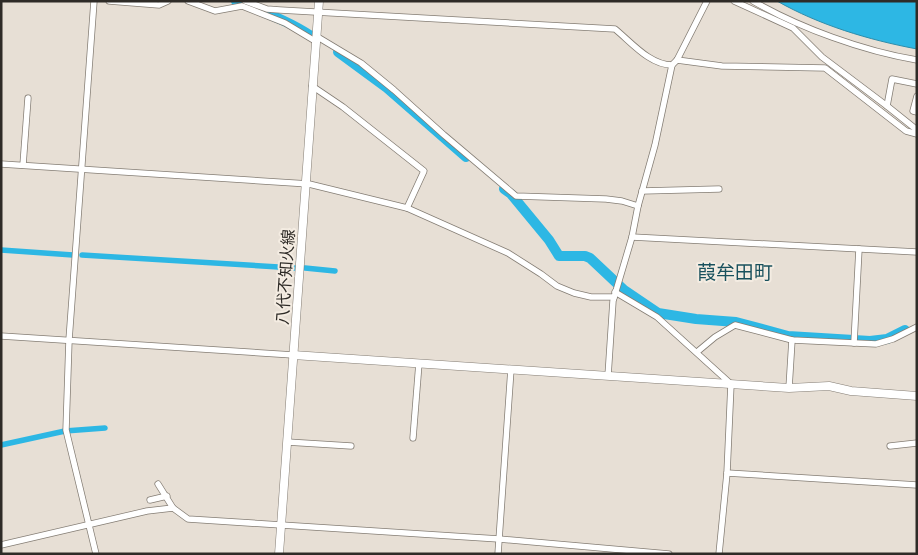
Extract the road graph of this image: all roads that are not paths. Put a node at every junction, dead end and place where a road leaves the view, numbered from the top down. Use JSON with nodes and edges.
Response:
{"nodes":[{"id":1,"x":94,"y":1,"type":"edge"},
{"id":2,"x":109,"y":1,"type":"edge"},
{"id":3,"x":168,"y":1,"type":"edge"},
{"id":4,"x":188,"y":1,"type":"edge"},
{"id":5,"x":245,"y":1,"type":"edge"},
{"id":6,"x":319,"y":1,"type":"edge"},
{"id":7,"x":707,"y":1,"type":"edge"},
{"id":8,"x":734,"y":1,"type":"edge"},
{"id":9,"x":753,"y":1,"type":"edge"},
{"id":10,"x":318,"y":12,"type":"junction"},
{"id":11,"x":316,"y":38,"type":"junction"},
{"id":12,"x":917,"y":60,"type":"edge"},
{"id":13,"x":675,"y":63,"type":"junction"},
{"id":14,"x":917,"y":84,"type":"edge"},
{"id":15,"x":312,"y":86,"type":"junction"},
{"id":16,"x":917,"y":96,"type":"edge"},
{"id":17,"x":28,"y":98,"type":"dead end"},
{"id":18,"x":887,"y":106,"type":"junction"},
{"id":19,"x":917,"y":112,"type":"edge"},
{"id":20,"x":917,"y":132,"type":"edge"},
{"id":21,"x":1,"y":164,"type":"edge"},
{"id":22,"x":23,"y":165,"type":"junction"},
{"id":23,"x":82,"y":169,"type":"junction"},
{"id":24,"x":305,"y":184,"type":"junction"},
{"id":25,"x":719,"y":189,"type":"dead end"},
{"id":26,"x":642,"y":191,"type":"junction"},
{"id":27,"x":638,"y":206,"type":"junction"},
{"id":28,"x":407,"y":208,"type":"junction"},
{"id":29,"x":632,"y":237,"type":"junction"},
{"id":30,"x":859,"y":249,"type":"junction"},
{"id":31,"x":917,"y":252,"type":"edge"},
{"id":32,"x":615,"y":292,"type":"junction"},
{"id":33,"x":917,"y":327,"type":"edge"},
{"id":34,"x":1,"y":336,"type":"edge"},
{"id":35,"x":69,"y":340,"type":"junction"},
{"id":36,"x":792,"y":340,"type":"junction"},
{"id":37,"x":854,"y":343,"type":"junction"},
{"id":38,"x":697,"y":352,"type":"junction"},
{"id":39,"x":293,"y":355,"type":"junction"},
{"id":40,"x":419,"y":363,"type":"junction"},
{"id":41,"x":511,"y":370,"type":"junction"},
{"id":42,"x":608,"y":376,"type":"junction"},
{"id":43,"x":731,"y":384,"type":"junction"},
{"id":44,"x":789,"y":388,"type":"junction"},
{"id":45,"x":917,"y":396,"type":"edge"},
{"id":46,"x":414,"y":438,"type":"dead end"},
{"id":47,"x":287,"y":442,"type":"junction"},
{"id":48,"x":917,"y":442,"type":"edge"},
{"id":49,"x":351,"y":446,"type":"dead end"},
{"id":50,"x":890,"y":446,"type":"dead end"},
{"id":51,"x":726,"y":473,"type":"junction"},
{"id":52,"x":158,"y":484,"type":"dead end"},
{"id":53,"x":917,"y":485,"type":"edge"},
{"id":54,"x":167,"y":496,"type":"junction"},
{"id":55,"x":150,"y":500,"type":"dead end"},
{"id":56,"x":173,"y":508,"type":"junction"},
{"id":57,"x":89,"y":525,"type":"junction"},
{"id":58,"x":280,"y":525,"type":"junction"},
{"id":59,"x":499,"y":540,"type":"junction"},
{"id":60,"x":1,"y":545,"type":"edge"},
{"id":61,"x":96,"y":554,"type":"edge"},
{"id":62,"x":279,"y":554,"type":"edge"},
{"id":63,"x":498,"y":554,"type":"edge"},
{"id":64,"x":669,"y":554,"type":"edge"},
{"id":65,"x":719,"y":554,"type":"edge"}],
"edges":[{"from":1,"to":23,"type":"street"},
{"from":2,"to":3,"type":"street"},
{"from":4,"to":11,"type":"street"},
{"from":5,"to":10,"type":"street"},
{"from":6,"to":10,"type":"street","name":"八代不知火線"},
{"from":7,"to":13,"type":"street"},
{"from":8,"to":18,"type":"street"},
{"from":9,"to":12,"type":"street"},
{"from":10,"to":11,"type":"street","name":"八代不知火線"},
{"from":10,"to":13,"type":"street"},
{"from":11,"to":15,"type":"street","name":"八代不知火線"},
{"from":11,"to":27,"type":"street"},
{"from":13,"to":20,"type":"street"},
{"from":13,"to":26,"type":"street"},
{"from":14,"to":18,"type":"street"},
{"from":15,"to":24,"type":"street","name":"八代不知火線"},
{"from":15,"to":28,"type":"street"},
{"from":16,"to":19,"type":"street"},
{"from":17,"to":22,"type":"street"},
{"from":18,"to":20,"type":"street"},
{"from":21,"to":22,"type":"street"},
{"from":22,"to":23,"type":"street"},
{"from":23,"to":24,"type":"street"},
{"from":23,"to":35,"type":"street"},
{"from":24,"to":28,"type":"street"},
{"from":24,"to":39,"type":"street","name":"八代不知火線"},
{"from":25,"to":26,"type":"street"},
{"from":26,"to":27,"type":"street"},
{"from":27,"to":29,"type":"street"},
{"from":28,"to":32,"type":"street"},
{"from":29,"to":30,"type":"street"},
{"from":29,"to":32,"type":"street"},
{"from":30,"to":31,"type":"street"},
{"from":30,"to":37,"type":"street"},
{"from":32,"to":38,"type":"street"},
{"from":32,"to":42,"type":"street"},
{"from":33,"to":37,"type":"street"},
{"from":34,"to":35,"type":"street"},
{"from":35,"to":39,"type":"street"},
{"from":35,"to":57,"type":"street"},
{"from":36,"to":37,"type":"street"},
{"from":36,"to":38,"type":"street"},
{"from":36,"to":44,"type":"street"},
{"from":38,"to":43,"type":"street"},
{"from":39,"to":40,"type":"street"},
{"from":39,"to":47,"type":"street","name":"八代不知火線"},
{"from":40,"to":41,"type":"street"},
{"from":40,"to":46,"type":"street"},
{"from":41,"to":42,"type":"street"},
{"from":41,"to":59,"type":"street"},
{"from":42,"to":43,"type":"street"},
{"from":43,"to":44,"type":"street"},
{"from":43,"to":51,"type":"street"},
{"from":44,"to":45,"type":"street"},
{"from":47,"to":49,"type":"street"},
{"from":47,"to":58,"type":"street","name":"八代不知火線"},
{"from":48,"to":50,"type":"street"},
{"from":51,"to":53,"type":"street"},
{"from":51,"to":65,"type":"street"},
{"from":52,"to":54,"type":"street"},
{"from":54,"to":55,"type":"street"},
{"from":54,"to":56,"type":"street"},
{"from":56,"to":57,"type":"street"},
{"from":56,"to":58,"type":"street"},
{"from":57,"to":60,"type":"street"},
{"from":57,"to":61,"type":"street"},
{"from":58,"to":59,"type":"street"},
{"from":58,"to":62,"type":"street","name":"八代不知火線"},
{"from":59,"to":63,"type":"street"},
{"from":59,"to":64,"type":"street"}]}
